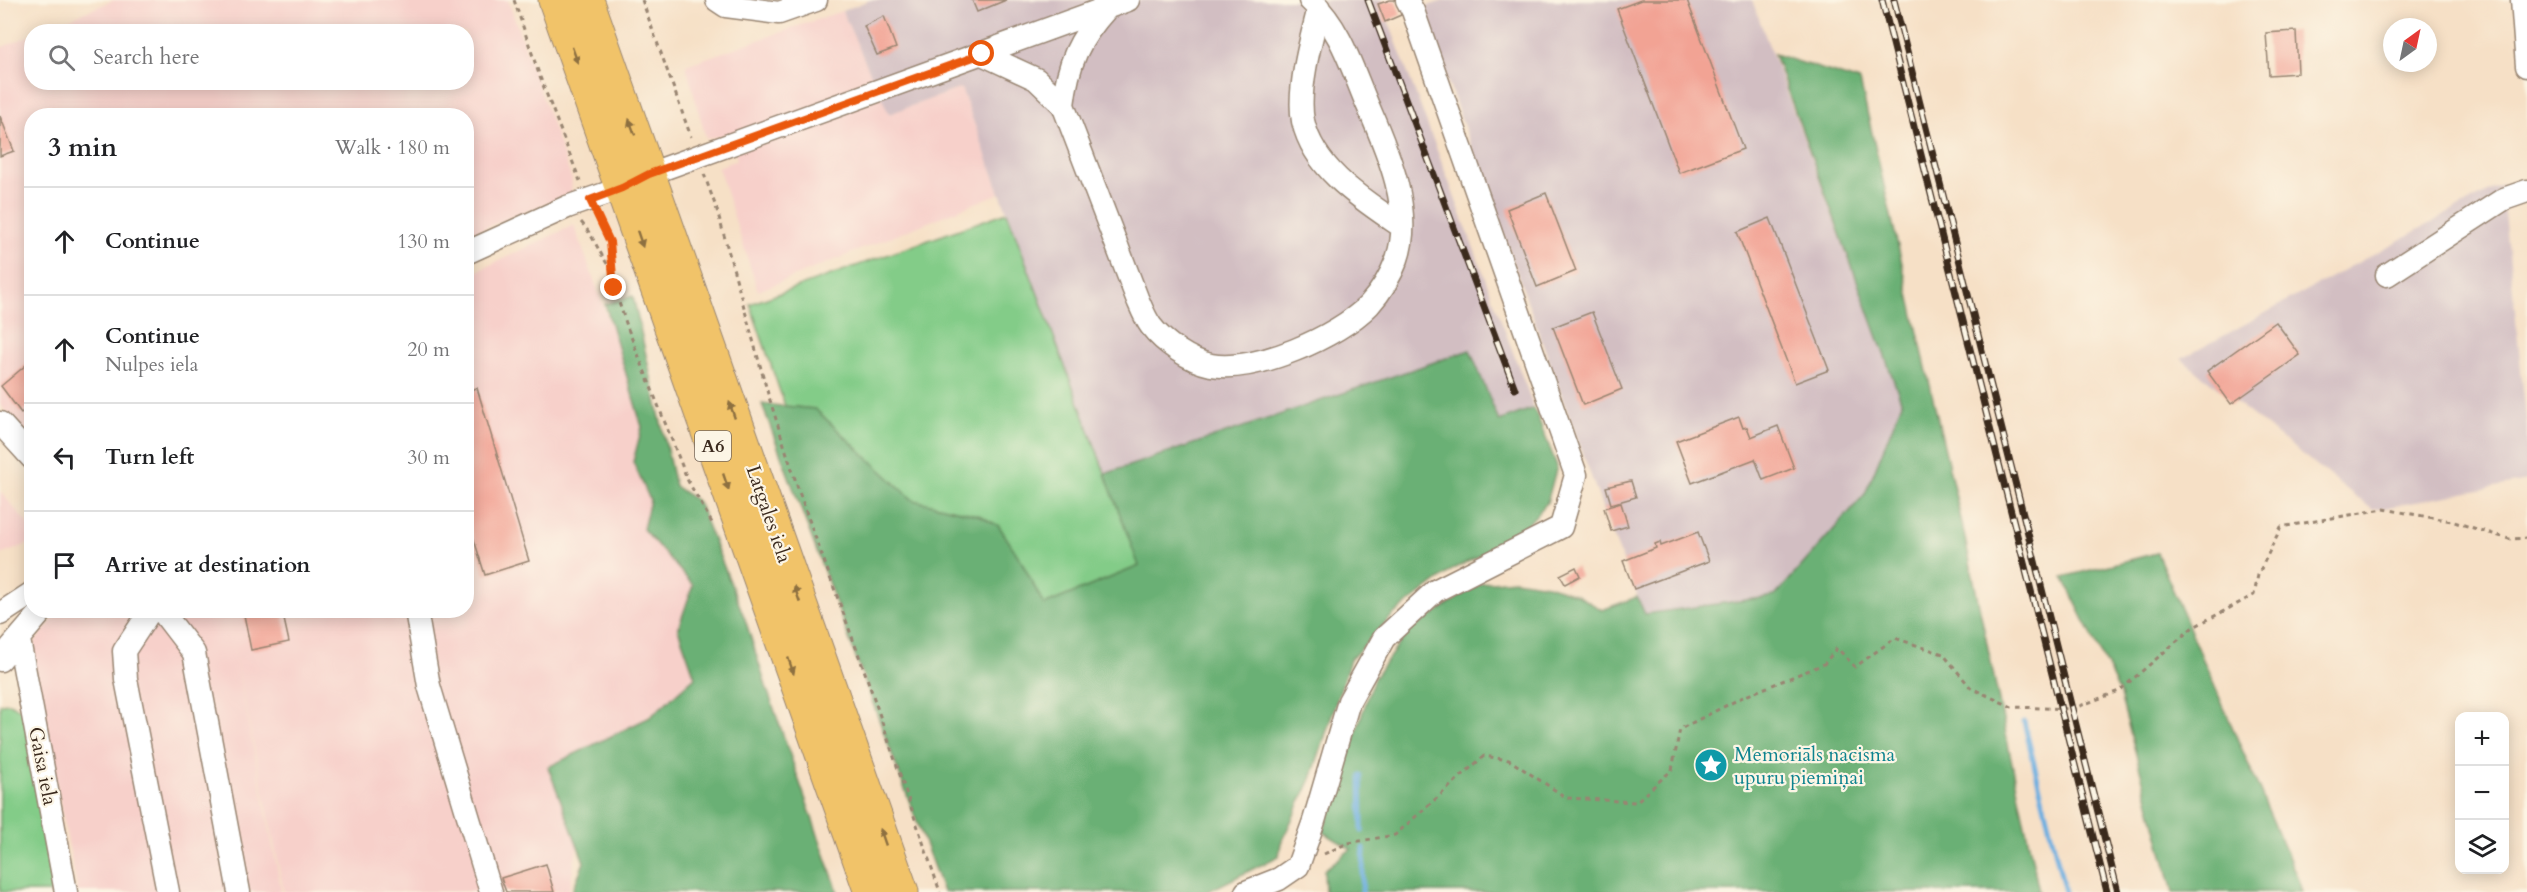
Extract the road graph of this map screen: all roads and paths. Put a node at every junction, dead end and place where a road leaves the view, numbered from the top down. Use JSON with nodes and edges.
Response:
{"nodes":[{"id":1,"x":514,"y":0,"type":"edge"},
{"id":2,"x":555,"y":0,"type":"edge"},
{"id":3,"x":587,"y":0,"type":"edge"},
{"id":4,"x":642,"y":0,"type":"edge"},
{"id":5,"x":717,"y":0,"type":"edge"},
{"id":6,"x":816,"y":0,"type":"edge"},
{"id":7,"x":1128,"y":0,"type":"edge"},
{"id":8,"x":2522,"y":0,"type":"edge"},
{"id":9,"x":1314,"y":4,"type":"edge"},
{"id":10,"x":1410,"y":6,"type":"edge"},
{"id":11,"x":1107,"y":8,"type":"junction"},
{"id":12,"x":982,"y":54,"type":"junction"},
{"id":13,"x":2527,"y":66,"type":"edge"},
{"id":14,"x":1063,"y":105,"type":"junction"},
{"id":15,"x":698,"y":157,"type":"junction"},
{"id":16,"x":635,"y":181,"type":"junction"},
{"id":17,"x":2527,"y":191,"type":"edge"},
{"id":18,"x":590,"y":200,"type":"junction"},
{"id":19,"x":567,"y":207,"type":"junction"},
{"id":20,"x":1401,"y":226,"type":"junction"},
{"id":21,"x":474,"y":249,"type":"edge"},
{"id":22,"x":611,"y":270,"type":"junction"},
{"id":23,"x":2387,"y":275,"type":"dead end"},
{"id":24,"x":0,"y":423,"type":"edge"},
{"id":25,"x":24,"y":449,"type":"edge"},
{"id":26,"x":714,"y":527,"type":"dead end"},
{"id":27,"x":2527,"y":538,"type":"edge"},
{"id":28,"x":24,"y":598,"type":"edge"},
{"id":29,"x":0,"y":614,"type":"edge"},
{"id":30,"x":37,"y":618,"type":"edge"},
{"id":31,"x":147,"y":618,"type":"edge"},
{"id":32,"x":167,"y":618,"type":"edge"},
{"id":33,"x":417,"y":618,"type":"edge"},
{"id":34,"x":19,"y":640,"type":"junction"},
{"id":35,"x":0,"y":660,"type":"edge"},
{"id":36,"x":853,"y":842,"type":"junction"},
{"id":37,"x":1292,"y":877,"type":"edge"},
{"id":38,"x":66,"y":892,"type":"edge"},
{"id":39,"x":168,"y":892,"type":"edge"},
{"id":40,"x":239,"y":892,"type":"edge"},
{"id":41,"x":491,"y":892,"type":"edge"},
{"id":42,"x":861,"y":892,"type":"edge"},
{"id":43,"x":871,"y":892,"type":"edge"},
{"id":44,"x":902,"y":892,"type":"edge"},
{"id":45,"x":940,"y":892,"type":"edge"},
{"id":46,"x":1246,"y":892,"type":"edge"}],
"edges":[{"from":1,"to":18,"type":"path"},
{"from":2,"to":16,"type":"highway","name":"Latgales iela","number":"A6","one_way":true},
{"from":16,"to":3,"type":"highway","name":"Latgales iela","number":"A6","one_way":true},
{"from":4,"to":15,"type":"path"},
{"from":5,"to":6,"type":"street"},
{"from":7,"to":11,"type":"street"},
{"from":8,"to":13,"type":"street"},
{"from":9,"to":20,"type":"street"},
{"from":9,"to":20,"type":"street"},
{"from":10,"to":37,"type":"street"},
{"from":11,"to":12,"type":"street"},
{"from":11,"to":14,"type":"street"},
{"from":12,"to":14,"type":"street"},
{"from":12,"to":15,"type":"street"},
{"from":14,"to":20,"type":"street"},
{"from":15,"to":16,"type":"street"},
{"from":15,"to":45,"type":"path"},
{"from":16,"to":18,"type":"street"},
{"from":16,"to":36,"type":"highway","name":"Latgales iela","number":"A6","one_way":true},
{"from":44,"to":16,"type":"highway","name":"Latgales iela","number":"A6","one_way":true},
{"from":17,"to":23,"type":"street"},
{"from":18,"to":19,"type":"street"},
{"from":18,"to":22,"type":"path"},
{"from":19,"to":21,"type":"street"},
{"from":19,"to":22,"type":"path"},
{"from":22,"to":26,"type":"path"},
{"from":24,"to":25,"type":"street"},
{"from":27,"to":37,"type":"path"},
{"from":28,"to":29,"type":"street"},
{"from":30,"to":34,"type":"street"},
{"from":31,"to":39,"type":"street"},
{"from":32,"to":40,"type":"street"},
{"from":33,"to":41,"type":"street"},
{"from":34,"to":35,"type":"street"},
{"from":34,"to":38,"type":"street","name":"Gaisa iela"},
{"from":36,"to":42,"type":"street","name":"Latgales iela"},
{"from":36,"to":43,"type":"highway","name":"Latgales iela","number":"A6"},
{"from":37,"to":46,"type":"street"}]}
